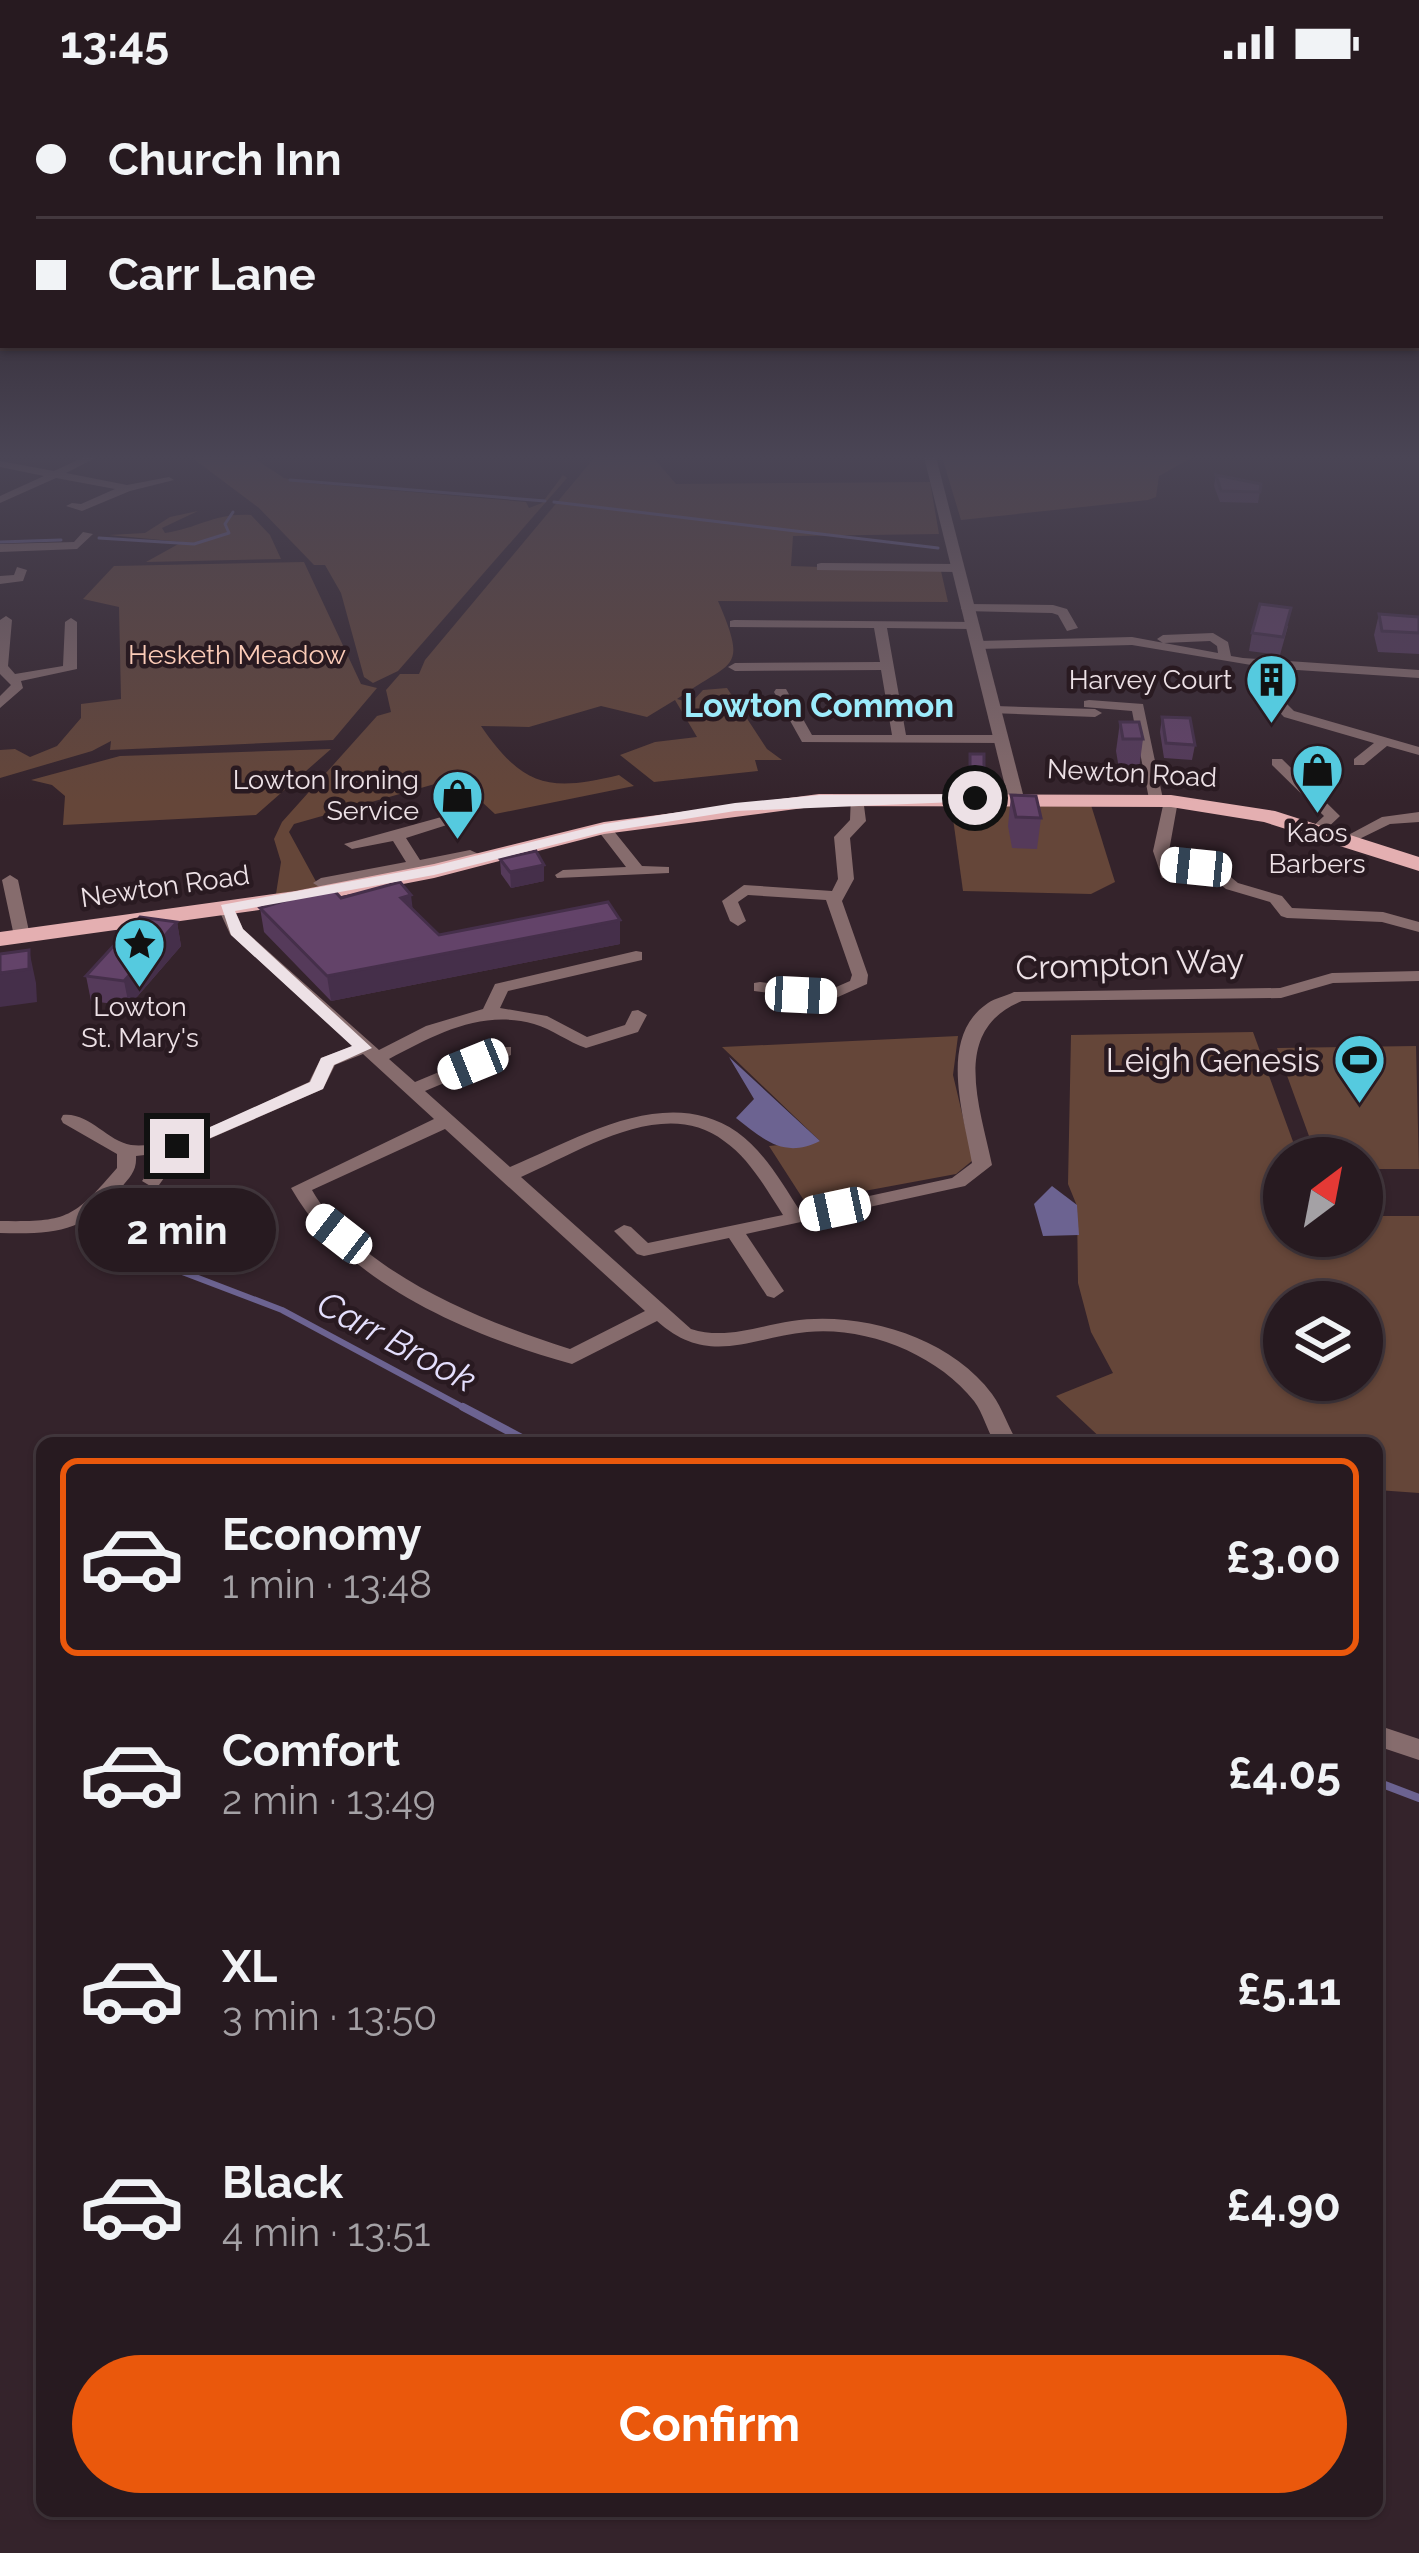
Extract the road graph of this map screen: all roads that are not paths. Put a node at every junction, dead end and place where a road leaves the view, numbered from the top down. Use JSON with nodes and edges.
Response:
{"nodes":[{"id":1,"x":958,"y":572,"type":"edge"},
{"id":2,"x":21,"y":576,"type":"dead end"},
{"id":3,"x":0,"y":580,"type":"edge"},
{"id":4,"x":969,"y":616,"type":"junction"},
{"id":5,"x":734,"y":624,"type":"dead end"},
{"id":6,"x":880,"y":624,"type":"junction"},
{"id":7,"x":4,"y":626,"type":"edge"},
{"id":8,"x":1072,"y":628,"type":"dead end"},
{"id":9,"x":50,"y":631,"type":"dead end"},
{"id":10,"x":978,"y":645,"type":"junction"},
{"id":11,"x":1276,"y":664,"type":"junction"},
{"id":12,"x":886,"y":666,"type":"junction"},
{"id":13,"x":735,"y":667,"type":"dead end"},
{"id":14,"x":1419,"y":674,"type":"edge"},
{"id":15,"x":14,"y":679,"type":"junction"},
{"id":16,"x":781,"y":692,"type":"dead end"},
{"id":17,"x":0,"y":704,"type":"edge"},
{"id":18,"x":995,"y":710,"type":"junction"},
{"id":19,"x":900,"y":739,"type":"junction"},
{"id":20,"x":1000,"y":739,"type":"junction"},
{"id":21,"x":1381,"y":744,"type":"junction"},
{"id":22,"x":1419,"y":751,"type":"edge"},
{"id":23,"x":1359,"y":762,"type":"dead end"},
{"id":24,"x":1308,"y":765,"type":"dead end"},
{"id":25,"x":856,"y":798,"type":"junction"},
{"id":26,"x":1016,"y":798,"type":"junction"},
{"id":27,"x":1163,"y":800,"type":"junction"},
{"id":28,"x":1419,"y":817,"type":"edge"},
{"id":29,"x":445,"y":821,"type":"dead end"},
{"id":30,"x":604,"y":828,"type":"junction"},
{"id":31,"x":1317,"y":830,"type":"junction"},
{"id":32,"x":397,"y":836,"type":"junction"},
{"id":33,"x":1347,"y":840,"type":"junction"},
{"id":34,"x":352,"y":844,"type":"dead end"},
{"id":35,"x":480,"y":860,"type":"junction"},
{"id":36,"x":1419,"y":864,"type":"edge"},
{"id":37,"x":415,"y":865,"type":"junction"},
{"id":38,"x":663,"y":870,"type":"dead end"},
{"id":39,"x":637,"y":871,"type":"junction"},
{"id":40,"x":563,"y":875,"type":"dead end"},
{"id":41,"x":10,"y":880,"type":"dead end"},
{"id":42,"x":320,"y":883,"type":"dead end"},
{"id":43,"x":835,"y":896,"type":"junction"},
{"id":44,"x":226,"y":908,"type":"junction"},
{"id":45,"x":738,"y":921,"type":"dead end"},
{"id":46,"x":1419,"y":927,"type":"edge"},
{"id":47,"x":11,"y":937,"type":"edge"},
{"id":48,"x":636,"y":956,"type":"dead end"},
{"id":49,"x":1419,"y":976,"type":"edge"},
{"id":50,"x":760,"y":987,"type":"dead end"},
{"id":51,"x":490,"y":1012,"type":"junction"},
{"id":52,"x":637,"y":1027,"type":"dead end"},
{"id":53,"x":505,"y":1052,"type":"dead end"},
{"id":54,"x":370,"y":1053,"type":"junction"},
{"id":55,"x":411,"y":1090,"type":"junction"},
{"id":56,"x":70,"y":1119,"type":"dead end"},
{"id":57,"x":446,"y":1121,"type":"junction"},
{"id":58,"x":177,"y":1146,"type":"junction"},
{"id":59,"x":126,"y":1151,"type":"junction"},
{"id":60,"x":511,"y":1174,"type":"junction"},
{"id":61,"x":152,"y":1181,"type":"dead end"},
{"id":62,"x":794,"y":1218,"type":"junction"},
{"id":63,"x":0,"y":1227,"type":"edge"},
{"id":64,"x":624,"y":1231,"type":"dead end"},
{"id":65,"x":734,"y":1231,"type":"junction"},
{"id":66,"x":774,"y":1291,"type":"dead end"},
{"id":67,"x":659,"y":1312,"type":"junction"},
{"id":68,"x":1004,"y":1437,"type":"edge"},
{"id":69,"x":1383,"y":1737,"type":"edge"},
{"id":70,"x":1419,"y":1750,"type":"edge"}],
"edges":[{"from":1,"to":4,"type":"street"},
{"from":2,"to":3,"type":"street"},
{"from":4,"to":6,"type":"street"},
{"from":4,"to":8,"type":"street"},
{"from":4,"to":10,"type":"street"},
{"from":5,"to":6,"type":"street"},
{"from":6,"to":12,"type":"street"},
{"from":7,"to":15,"type":"street"},
{"from":9,"to":15,"type":"street"},
{"from":10,"to":11,"type":"street"},
{"from":10,"to":18,"type":"street"},
{"from":11,"to":14,"type":"street"},
{"from":11,"to":21,"type":"street"},
{"from":12,"to":13,"type":"street"},
{"from":12,"to":19,"type":"street"},
{"from":15,"to":17,"type":"street"},
{"from":16,"to":19,"type":"street"},
{"from":18,"to":20,"type":"street"},
{"from":18,"to":27,"type":"street"},
{"from":19,"to":20,"type":"street"},
{"from":20,"to":26,"type":"street"},
{"from":21,"to":22,"type":"street"},
{"from":21,"to":23,"type":"street"},
{"from":24,"to":31,"type":"street"},
{"from":25,"to":26,"type":"main road","name":"Newton Road"},
{"from":25,"to":30,"type":"main road","name":"Newton Road"},
{"from":25,"to":43,"type":"street"},
{"from":26,"to":27,"type":"main road","name":"Newton Road"},
{"from":27,"to":31,"type":"main road","name":"Newton Road"},
{"from":27,"to":46,"type":"street"},
{"from":28,"to":33,"type":"street"},
{"from":29,"to":32,"type":"street"},
{"from":30,"to":35,"type":"main road","name":"Newton Road"},
{"from":30,"to":39,"type":"street"},
{"from":31,"to":33,"type":"main road","name":"Newton Road"},
{"from":32,"to":34,"type":"street"},
{"from":32,"to":37,"type":"street"},
{"from":33,"to":36,"type":"main road","name":"Newton Road"},
{"from":35,"to":37,"type":"street","name":"Newton Road"},
{"from":35,"to":44,"type":"main road","name":"Newton Road"},
{"from":37,"to":42,"type":"street","name":"Newton Road"},
{"from":38,"to":39,"type":"street"},
{"from":39,"to":40,"type":"street"},
{"from":41,"to":47,"type":"street"},
{"from":43,"to":45,"type":"street"},
{"from":43,"to":50,"type":"street"},
{"from":44,"to":47,"type":"main road","name":"Newton Road"},
{"from":44,"to":54,"type":"street"},
{"from":48,"to":51,"type":"street"},
{"from":49,"to":62,"type":"street","name":"Crompton Way"},
{"from":51,"to":52,"type":"street"},
{"from":51,"to":54,"type":"street"},
{"from":53,"to":55,"type":"street"},
{"from":54,"to":55,"type":"street"},
{"from":54,"to":58,"type":"street"},
{"from":55,"to":57,"type":"street"},
{"from":56,"to":59,"type":"street"},
{"from":57,"to":60,"type":"street"},
{"from":57,"to":67,"type":"street"},
{"from":58,"to":59,"type":"street"},
{"from":58,"to":61,"type":"street"},
{"from":59,"to":63,"type":"street"},
{"from":60,"to":62,"type":"street"},
{"from":60,"to":67,"type":"street"},
{"from":62,"to":65,"type":"street","name":"Crompton Way"},
{"from":64,"to":65,"type":"street","name":"Crompton Way"},
{"from":65,"to":66,"type":"street"},
{"from":67,"to":68,"type":"street"},
{"from":69,"to":70,"type":"street"}]}
